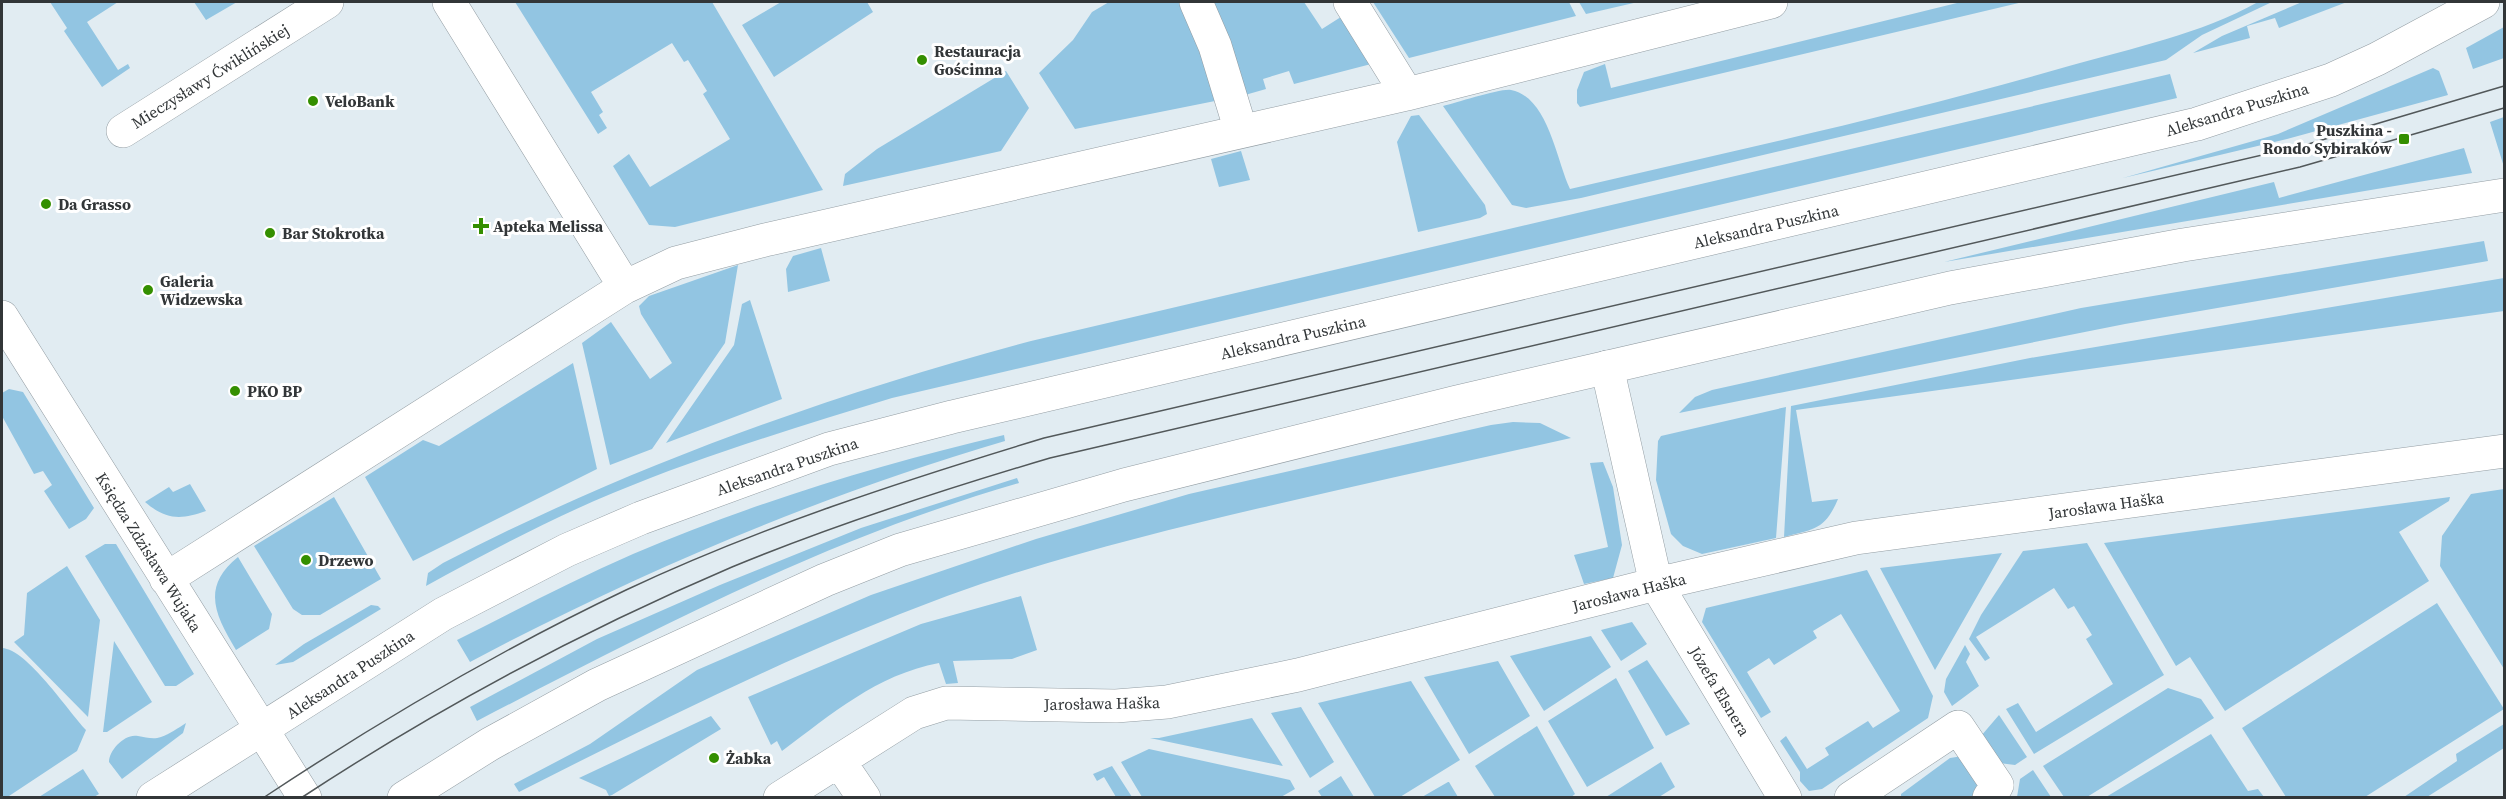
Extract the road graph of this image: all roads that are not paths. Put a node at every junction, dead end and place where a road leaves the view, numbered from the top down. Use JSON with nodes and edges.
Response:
{"nodes":[{"id":1,"x":327,"y":2,"type":"edge"},
{"id":2,"x":449,"y":2,"type":"edge"},
{"id":3,"x":1196,"y":2,"type":"edge"},
{"id":4,"x":1350,"y":2,"type":"edge"},
{"id":5,"x":1771,"y":2,"type":"edge"},
{"id":6,"x":2483,"y":2,"type":"edge"},
{"id":7,"x":1407,"y":94,"type":"junction"},
{"id":8,"x":123,"y":130,"type":"dead end"},
{"id":9,"x":1242,"y":131,"type":"junction"},
{"id":10,"x":2505,"y":195,"type":"edge"},
{"id":11,"x":626,"y":287,"type":"junction"},
{"id":12,"x":2,"y":317,"type":"edge"},
{"id":13,"x":1607,"y":367,"type":"junction"},
{"id":14,"x":2505,"y":451,"type":"edge"},
{"id":15,"x":166,"y":579,"type":"junction"},
{"id":16,"x":1656,"y":584,"type":"junction"},
{"id":17,"x":261,"y":730,"type":"junction"},
{"id":18,"x":839,"y":760,"type":"junction"},
{"id":19,"x":302,"y":792,"type":"edge"},
{"id":20,"x":1867,"y":793,"type":"edge"},
{"id":21,"x":153,"y":798,"type":"edge"},
{"id":22,"x":404,"y":798,"type":"edge"},
{"id":23,"x":780,"y":798,"type":"edge"},
{"id":24,"x":864,"y":798,"type":"edge"},
{"id":25,"x":1785,"y":798,"type":"edge"},
{"id":26,"x":1989,"y":798,"type":"edge"}],
"edges":[{"from":1,"to":8,"type":"street","name":"Mieczysławy Ćwiklińskiej"},
{"from":2,"to":11,"type":"street"},
{"from":3,"to":9,"type":"street"},
{"from":4,"to":7,"type":"street"},
{"from":5,"to":7,"type":"street"},
{"from":6,"to":17,"type":"street","name":"Aleksandra Puszkina"},
{"from":7,"to":9,"type":"street"},
{"from":9,"to":11,"type":"street"},
{"from":10,"to":13,"type":"street"},
{"from":11,"to":15,"type":"street"},
{"from":12,"to":15,"type":"street","name":"Księdza Zdzisława Wujaka"},
{"from":13,"to":16,"type":"street","name":"Józefa Elsnera"},
{"from":13,"to":22,"type":"street"},
{"from":14,"to":16,"type":"street","name":"Jarosława Haška"},
{"from":15,"to":17,"type":"street","name":"Księdza Zdzisława Wujaka"},
{"from":16,"to":18,"type":"street","name":"Jarosława Haška"},
{"from":16,"to":25,"type":"street","name":"Józefa Elsnera"},
{"from":17,"to":19,"type":"street","name":"Księdza Zdzisława Wujaka"},
{"from":17,"to":21,"type":"street","name":"Aleksandra Puszkina"},
{"from":18,"to":23,"type":"street","name":"Jarosława Haška"},
{"from":18,"to":24,"type":"street"},
{"from":20,"to":26,"type":"street"}]}
